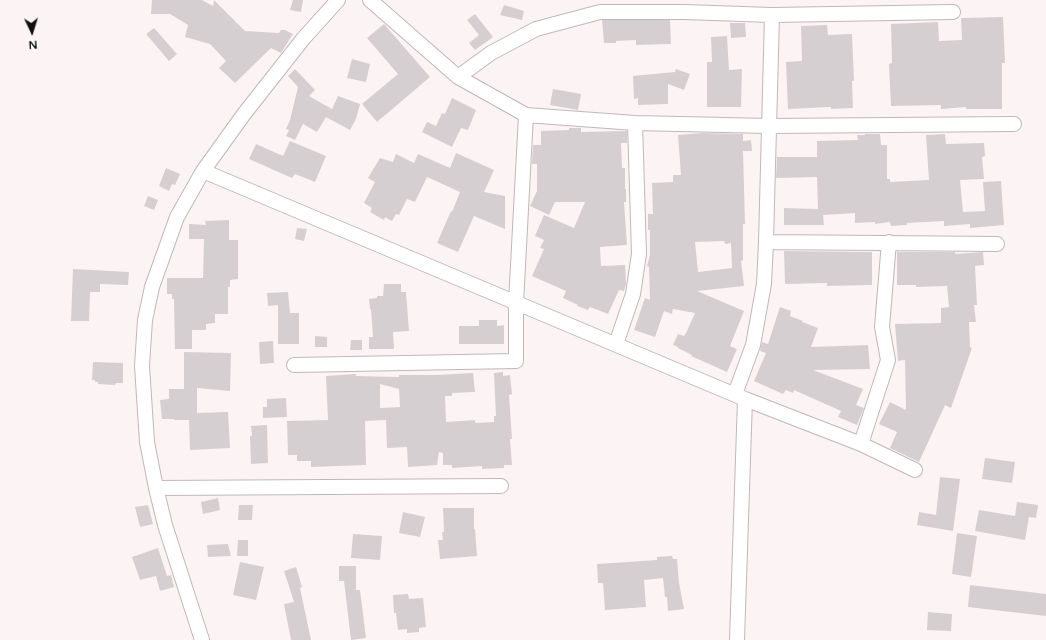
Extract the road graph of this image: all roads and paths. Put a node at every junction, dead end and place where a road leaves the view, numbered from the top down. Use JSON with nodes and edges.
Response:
{"nodes":[{"id":1,"x":338,"y":0,"type":"edge"},
{"id":2,"x":370,"y":0,"type":"edge"},
{"id":3,"x":953,"y":12,"type":"dead end"},
{"id":4,"x":772,"y":15,"type":"junction"},
{"id":5,"x":458,"y":77,"type":"junction"},
{"id":6,"x":526,"y":115,"type":"junction"},
{"id":7,"x":635,"y":123,"type":"junction"},
{"id":8,"x":1014,"y":124,"type":"dead end"},
{"id":9,"x":769,"y":126,"type":"junction"},
{"id":10,"x":203,"y":171,"type":"junction"},
{"id":11,"x":766,"y":242,"type":"junction"},
{"id":12,"x":889,"y":242,"type":"junction"},
{"id":13,"x":996,"y":244,"type":"dead end"},
{"id":14,"x":516,"y":303,"type":"junction"},
{"id":15,"x":616,"y":344,"type":"junction"},
{"id":16,"x":294,"y":365,"type":"dead end"},
{"id":17,"x":740,"y":396,"type":"junction"},
{"id":18,"x":861,"y":444,"type":"junction"},
{"id":19,"x":915,"y":470,"type":"dead end"},
{"id":20,"x":501,"y":486,"type":"dead end"},
{"id":21,"x":156,"y":488,"type":"junction"},
{"id":22,"x":202,"y":640,"type":"edge"},
{"id":23,"x":737,"y":640,"type":"edge"}],
"edges":[{"from":1,"to":10,"type":"street"},
{"from":2,"to":5,"type":"street"},
{"from":3,"to":4,"type":"street"},
{"from":4,"to":5,"type":"street"},
{"from":4,"to":9,"type":"street"},
{"from":5,"to":6,"type":"street"},
{"from":6,"to":7,"type":"street"},
{"from":6,"to":14,"type":"street"},
{"from":7,"to":9,"type":"street"},
{"from":7,"to":15,"type":"street"},
{"from":8,"to":9,"type":"street"},
{"from":9,"to":11,"type":"street"},
{"from":10,"to":14,"type":"street"},
{"from":10,"to":21,"type":"street"},
{"from":11,"to":12,"type":"street"},
{"from":11,"to":17,"type":"street"},
{"from":12,"to":13,"type":"street"},
{"from":12,"to":18,"type":"street"},
{"from":14,"to":15,"type":"street"},
{"from":14,"to":16,"type":"street"},
{"from":15,"to":17,"type":"street"},
{"from":17,"to":18,"type":"street"},
{"from":17,"to":23,"type":"street"},
{"from":18,"to":19,"type":"street"},
{"from":20,"to":21,"type":"street"},
{"from":21,"to":22,"type":"street"}]}
